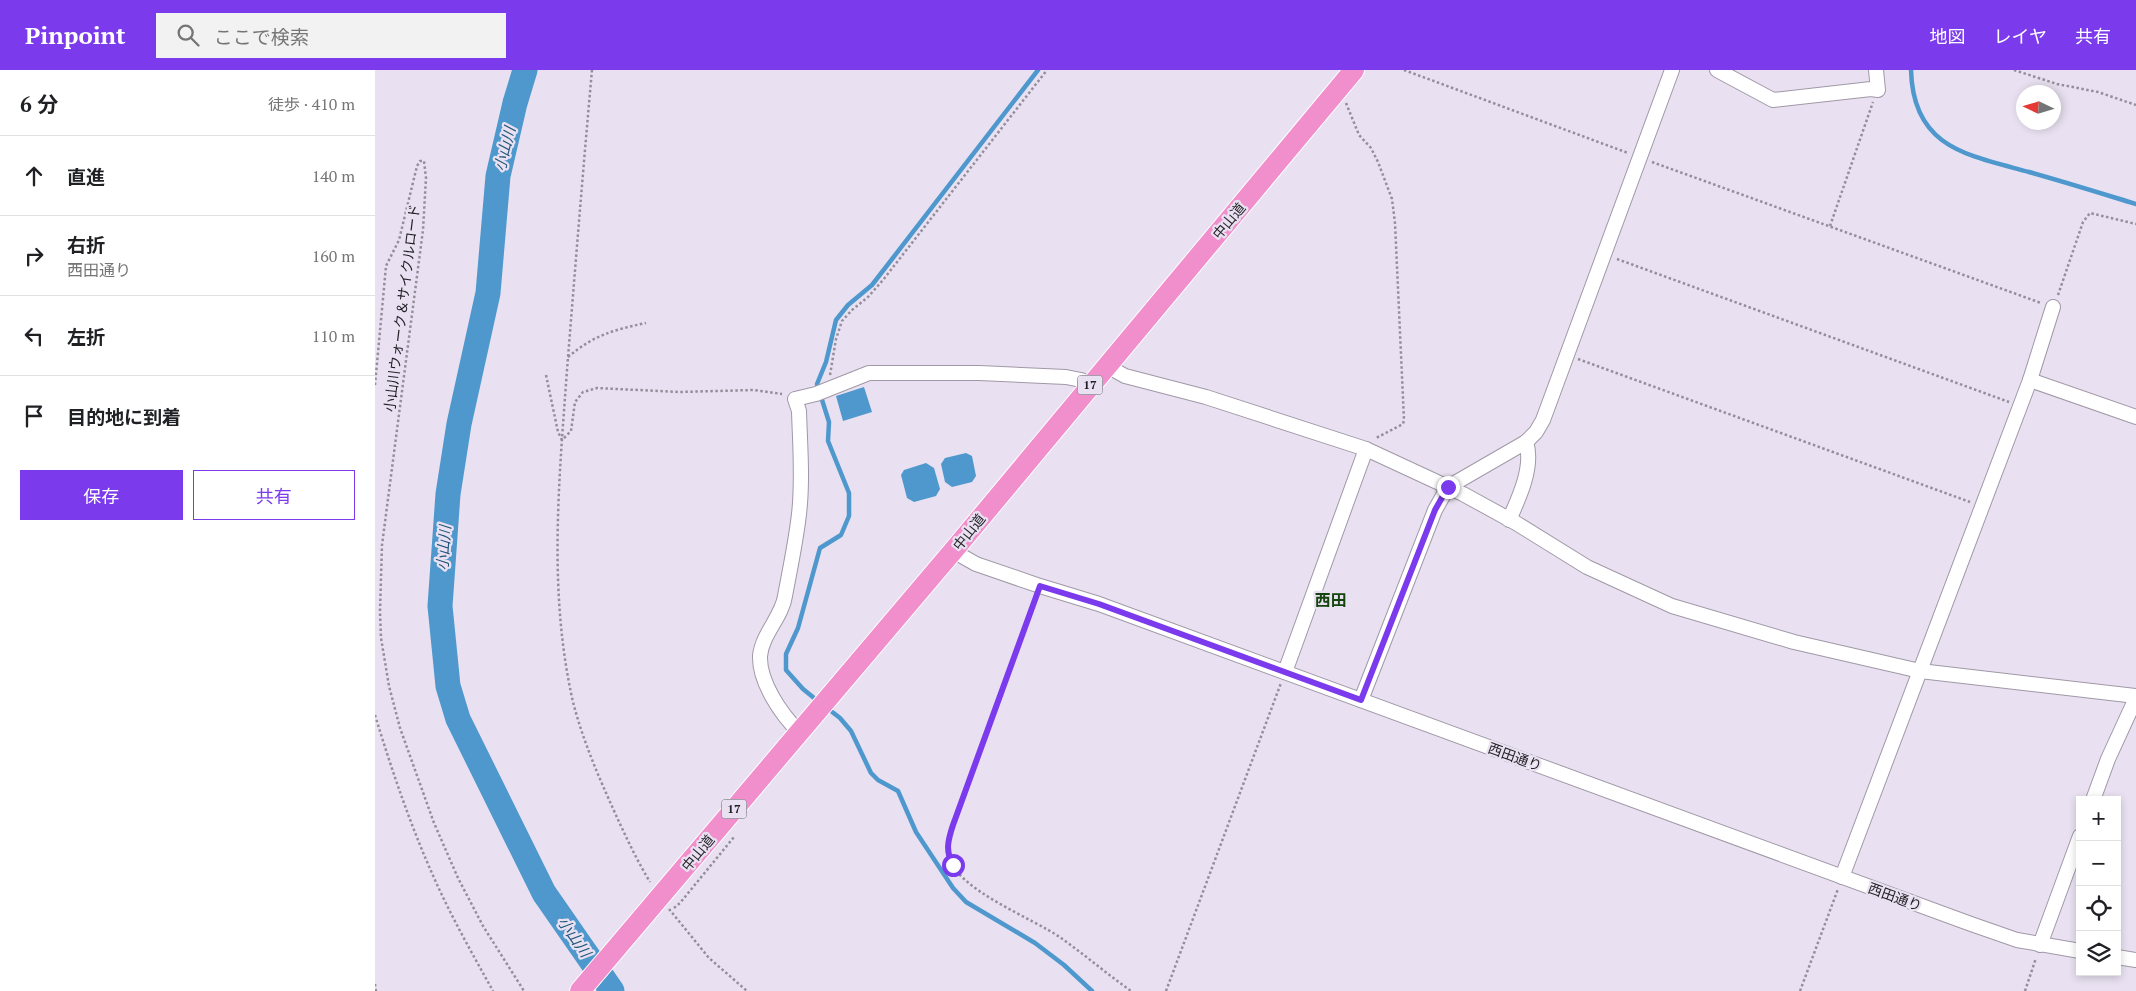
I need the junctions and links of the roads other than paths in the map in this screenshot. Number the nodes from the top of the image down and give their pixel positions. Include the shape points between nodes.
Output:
1 (1354, 70) edge
2 (1672, 70) edge
3 (1717, 70) edge
4 (1876, 70) edge
5 (2053, 307) road end
6 (1107, 366) junction
7 (2029, 380) junction
8 (1091, 384) junction
9 (2136, 417) edge
10 (1526, 442) junction
11 (1366, 449) junction
12 (1448, 487) junction
13 (1509, 520) junction
14 (953, 551) junction
15 (1920, 671) junction
16 (1285, 672) junction
17 (2136, 697) edge
18 (1361, 700) junction
19 (799, 732) junction
20 (2094, 796) edge
21 (2078, 841) edge
22 (1842, 878) junction
23 (2040, 945) junction
24 (2076, 950) edge
25 (2121, 958) edge
26 (2136, 960) edge
27 (580, 991) edge

1 - 6 highway, 中山道 / 17
2 - 10 street via 1543,420
3 - 4 street via 1773,100 1871,88 1878,90
5 - 7 street
6 - 8 highway, 中山道 / 17
6 - 11 street via 1125,376 1206,397
7 - 9 street
7 - 15 street
8 - 14 highway, 中山道 / 17
8 - 19 street via 1066,377 869,373 795,399 799,411 800,512 783,606 760,654 775,704
10 - 12 street
10 - 13 street via 1529,458
11 - 12 street
11 - 16 street
12 - 13 street
12 - 18 street via 1435,510
13 - 15 street via 1587,567 1672,606 1794,642
14 - 16 street, 西田通り via 976,564 1099,604
14 - 19 highway, 中山道 / 17
15 - 17 street
15 - 22 street
16 - 18 street, 西田通り
17 - 20 street
18 - 22 street, 西田通り
19 - 27 highway, 中山道 / 17 via 663,903
21 - 23 street
22 - 23 street, 西田通り via 2017,940
23 - 24 street, 西田通り
25 - 26 street

